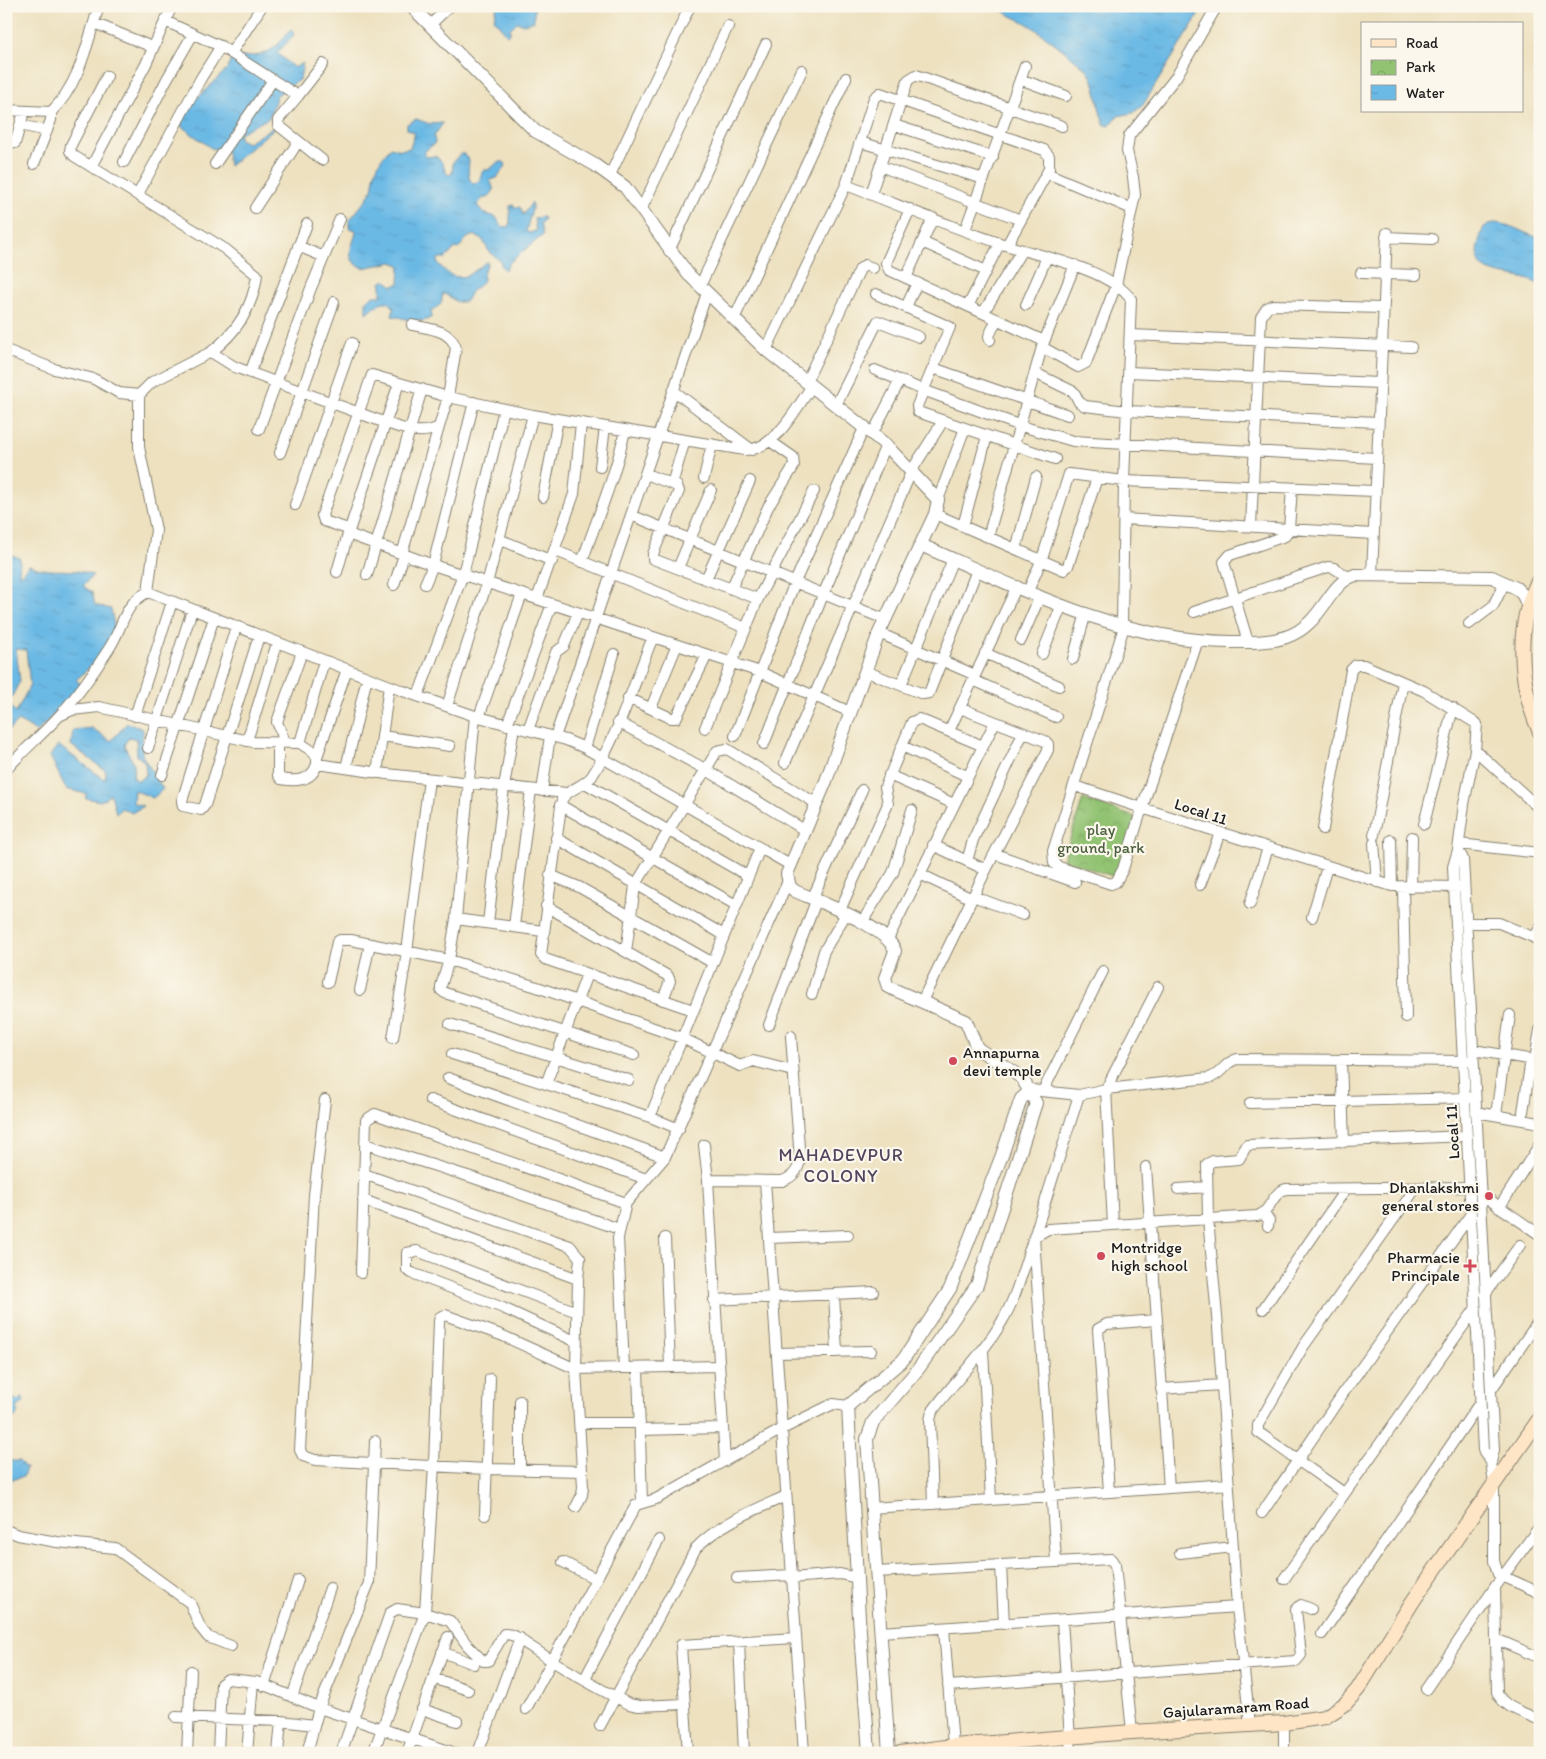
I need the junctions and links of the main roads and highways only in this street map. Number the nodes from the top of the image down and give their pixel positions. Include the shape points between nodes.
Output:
1 (1540, 578) edge
2 (1540, 732) edge
3 (1540, 1418) edge
4 (900, 1753) edge

1 - 2 main road via 1528,606 1524,641 1524,674 1530,710
3 - 4 main road, Gajularamaram Road via 1413,1601 1358,1689 1345,1704 1325,1717 1284,1723 1132,1732

